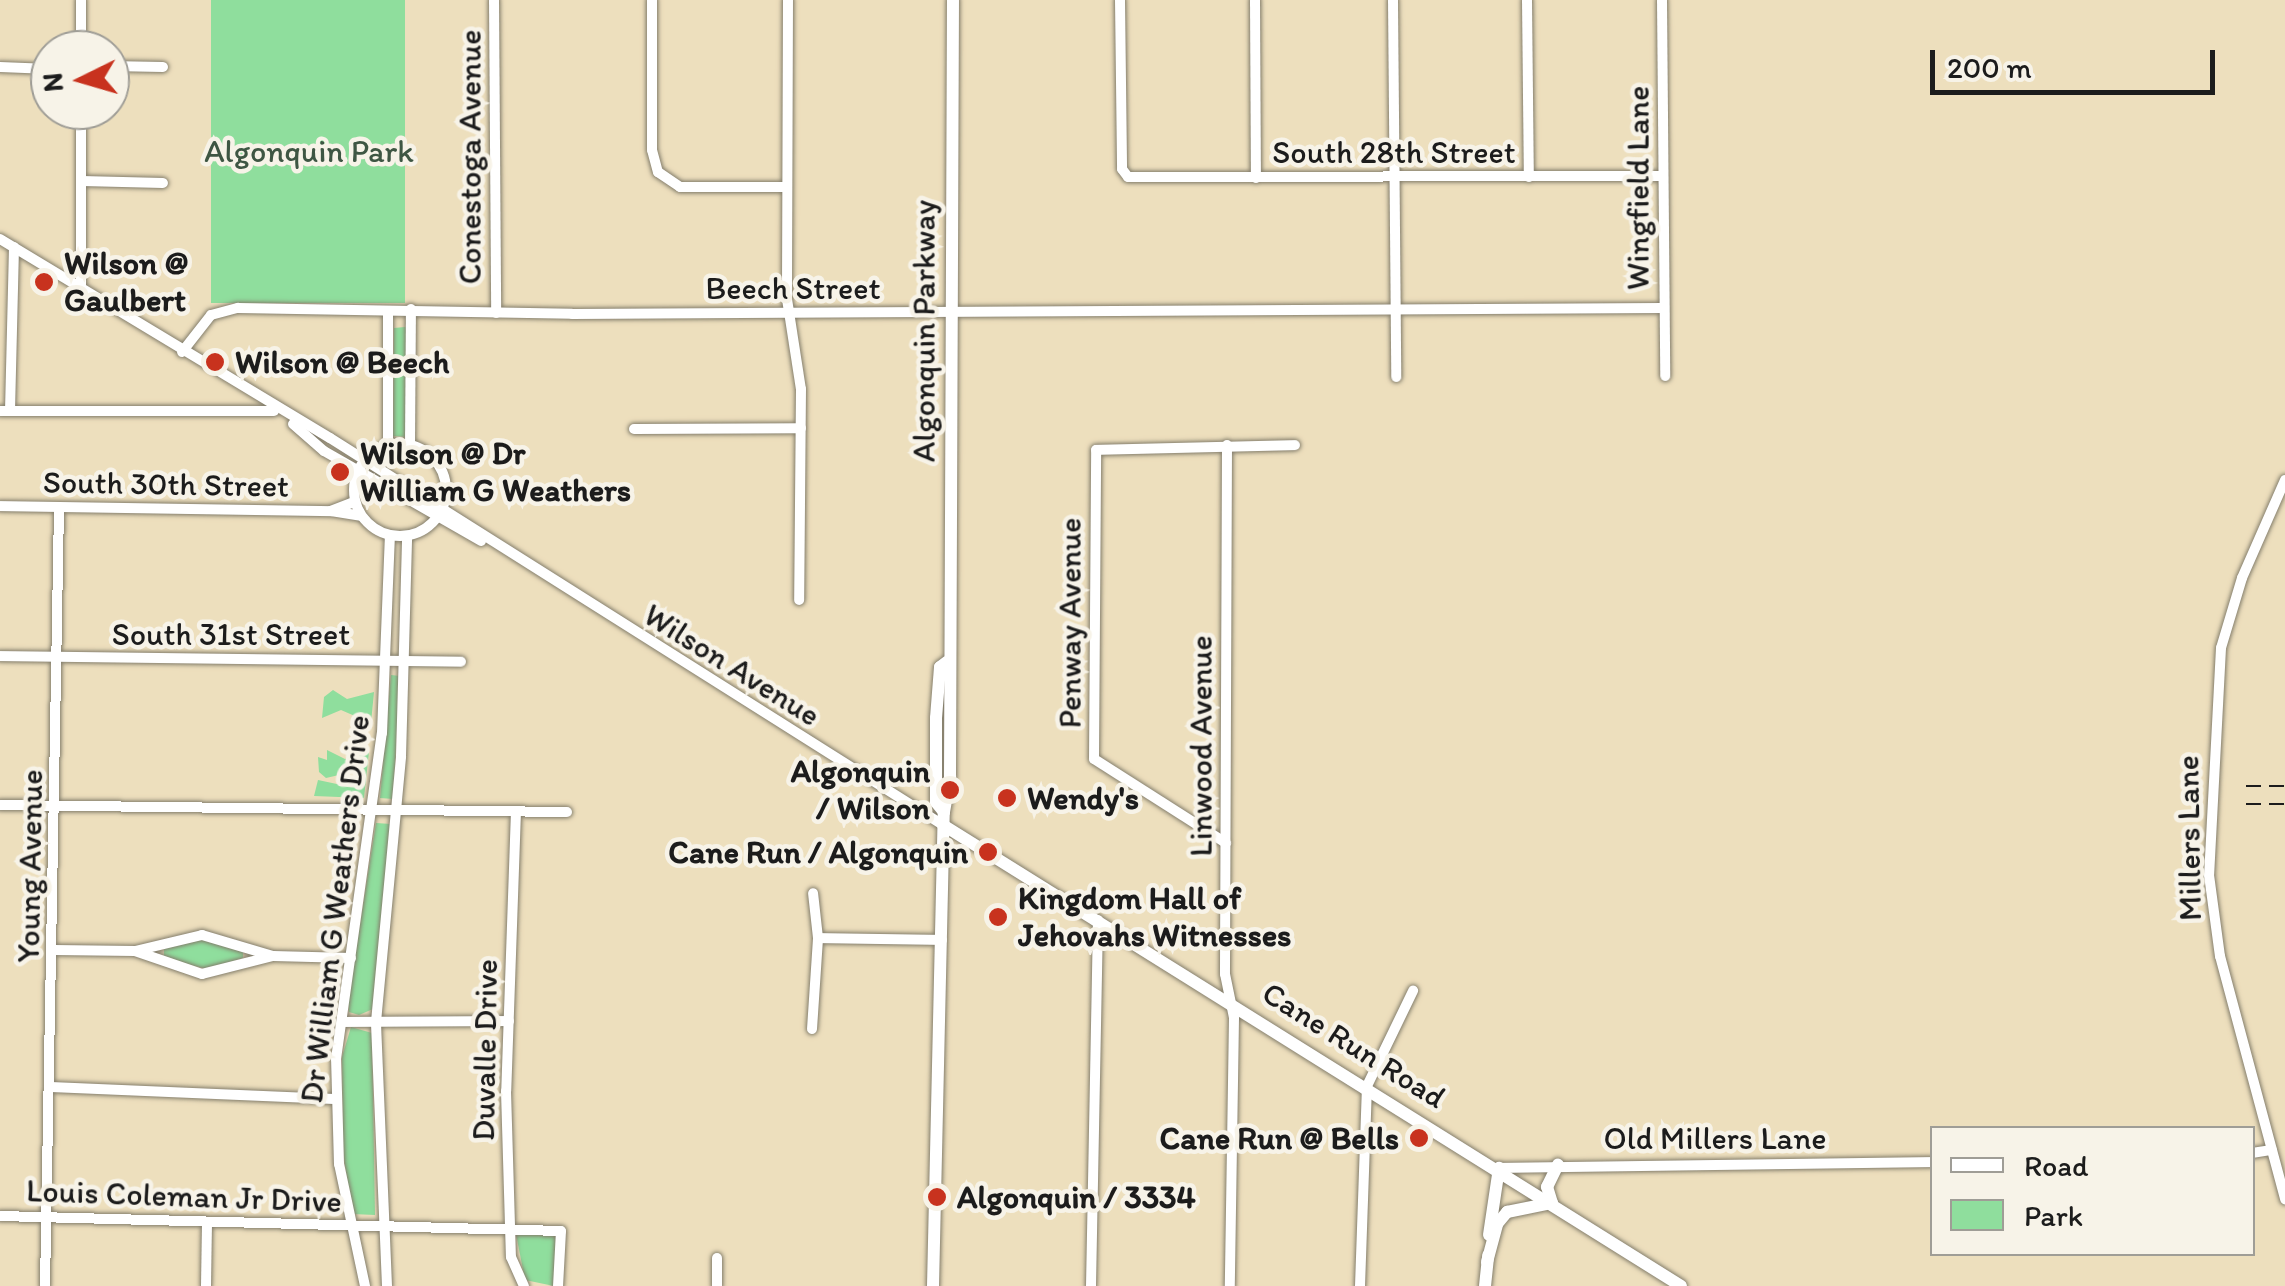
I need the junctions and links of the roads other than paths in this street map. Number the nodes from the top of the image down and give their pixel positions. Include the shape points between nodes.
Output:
1 (81, 0) edge
2 (494, 0) edge
3 (652, 0) edge
4 (788, 0) edge
5 (953, 0) edge
6 (1120, 0) edge
7 (1254, 0) edge
8 (1393, 0) edge
9 (1528, 0) edge
10 (1662, 0) edge
11 (81, 30) edge
12 (130, 66) edge
13 (163, 67) dead end
14 (0, 68) edge
15 (30, 68) edge
16 (81, 130) edge
17 (1663, 176) junction
18 (1529, 177) junction
19 (1256, 178) junction
20 (1394, 178) junction
21 (82, 181) junction
22 (162, 183) dead end
23 (787, 187) junction
24 (0, 239) edge
25 (14, 247) junction
26 (81, 289) junction
27 (1664, 308) junction
28 (411, 309) junction
29 (1395, 310) junction
30 (952, 312) junction
31 (388, 313) junction
32 (496, 313) junction
33 (789, 313) junction
34 (182, 352) junction
35 (1665, 376) dead end
36 (1396, 378) dead end
37 (5, 411) edge
38 (276, 411) junction
39 (801, 428) junction
40 (634, 429) dead end
41 (388, 443) junction
42 (1227, 445) junction
43 (1295, 445) dead end
44 (410, 446) junction
45 (366, 460) junction
46 (359, 472) junction
47 (2285, 480) edge
48 (354, 502) junction
49 (0, 506) edge
50 (59, 507) junction
51 (442, 507) junction
52 (331, 511) junction
53 (361, 516) junction
54 (435, 519) junction
55 (390, 535) junction
56 (407, 539) junction
57 (495, 546) junction
58 (799, 600) dead end
59 (0, 656) edge
60 (58, 657) junction
61 (388, 660) junction
62 (406, 660) junction
63 (461, 662) dead end
64 (0, 804) edge
65 (56, 805) junction
66 (373, 809) junction
67 (397, 810) junction
68 (516, 811) junction
69 (567, 812) dead end
70 (944, 819) junction
71 (1226, 843) junction
72 (813, 893) dead end
73 (1098, 920) junction
74 (818, 938) junction
75 (942, 940) junction
76 (54, 950) junction
77 (135, 952) junction
78 (273, 956) junction
79 (351, 958) junction
80 (1413, 991) dead end
81 (1230, 1000) junction
82 (509, 1021) junction
83 (342, 1022) junction
84 (376, 1022) junction
85 (812, 1029) dead end
86 (1367, 1086) junction
87 (50, 1087) junction
88 (336, 1098) junction
89 (2272, 1150) junction
90 (2255, 1153) edge
91 (1930, 1162) edge
92 (1558, 1164) junction
93 (1499, 1168) junction
94 (2285, 1199) edge
95 (1552, 1203) junction
96 (0, 1216) edge
97 (47, 1218) junction
98 (207, 1222) junction
99 (348, 1226) junction
100 (382, 1227) junction
101 (509, 1230) junction
102 (717, 1258) dead end
103 (1487, 1262) junction
104 (45, 1286) edge
105 (206, 1286) edge
106 (365, 1286) edge
107 (386, 1286) edge
108 (524, 1286) edge
109 (558, 1286) edge
110 (717, 1286) edge
111 (933, 1286) edge
112 (1091, 1286) edge
113 (1230, 1286) edge
114 (1360, 1286) edge
115 (1485, 1286) edge
116 (1681, 1286) edge

1 - 11 street
2 - 32 street, Conestoga Avenue
3 - 23 street via 652,150 658,172 680,186
4 - 23 street
5 - 30 main road, Algonquin Parkway
6 - 19 street, South 28th Street via 1125,174
7 - 19 street
8 - 20 street
9 - 18 street
10 - 17 street, Wingfield Lane
12 - 13 street
14 - 15 street
16 - 21 street
17 - 18 street, South 28th Street
17 - 27 street, Wingfield Lane
18 - 20 street, South 28th Street
19 - 20 street, South 28th Street
20 - 29 street
21 - 22 street
21 - 26 street
23 - 33 street
24 - 25 street, Wilson Avenue
25 - 26 street, Wilson Avenue
25 - 37 street
26 - 34 street, Wilson Avenue
27 - 29 street, Beech Street
27 - 35 street, Wingfield Lane
28 - 31 street, Beech Street
28 - 32 street, Beech Street
28 - 44 street
29 - 30 street, Beech Street
29 - 36 street
30 - 33 street, Beech Street
30 - 70 main road, Algonquin Parkway via 950,802
31 - 34 street, Beech Street via 224,310 202,324
31 - 41 street
32 - 33 street, Beech Street
33 - 39 street
34 - 38 street, Wilson Avenue
37 - 38 street
38 - 45 street, Wilson Avenue
38 - 46 street, Wilson Avenue
39 - 40 street
39 - 58 street
41 - 44 street
41 - 45 street
42 - 43 street
42 - 71 street, Linwood Avenue
42 - 71 street, Penway Avenue via 1096,450 1094,759
44 - 51 street via 445,472
45 - 46 street
45 - 51 street, Wilson Avenue
46 - 48 street
46 - 54 street, Wilson Avenue
47 - 89 street, Millers Lane via 2242,578 2221,648 2210,828 2214,929
48 - 52 street, South 30th Street
48 - 53 street
49 - 50 street, South 30th Street
50 - 52 street, South 30th Street
50 - 60 street, Young Avenue
51 - 54 street
51 - 57 street, Wilson Avenue
52 - 53 street, South 30th Street
53 - 55 street
54 - 56 street
54 - 57 street, Wilson Avenue
55 - 56 street
55 - 61 street, Dr William G Weathers Drive
56 - 62 street, Dr William G Weathers Drive
57 - 70 street, Wilson Avenue
59 - 60 street, South 31st Street
60 - 61 street, South 31st Street
60 - 65 street, Young Avenue
61 - 62 street, South 31st Street
61 - 66 street, Dr William G Weathers Drive
62 - 63 street, South 31st Street
62 - 67 street, Dr William G Weathers Drive
64 - 65 street
65 - 66 street
65 - 76 street, Young Avenue
66 - 67 street
66 - 79 street, Dr William G Weathers Drive
67 - 68 street
67 - 84 street, Dr William G Weathers Drive
68 - 69 street
68 - 82 street, Duvalle Drive
70 - 73 main road, Cane Run Road
70 - 75 main road, Algonquin Parkway
71 - 81 street, Linwood Avenue
72 - 74 street
73 - 81 main road, Cane Run Road
73 - 112 street
74 - 75 street
74 - 85 street
75 - 111 main road, Algonquin Parkway
76 - 77 street
76 - 87 street, Young Avenue
77 - 78 street via 202,934
77 - 78 street via 202,974
78 - 79 street
79 - 83 street, Dr William G Weathers Drive
80 - 86 street
81 - 86 main road, Cane Run Road
81 - 113 street, Linwood Avenue
82 - 84 street
82 - 101 street, Duvalle Drive
83 - 84 street
83 - 88 street, Dr William G Weathers Drive
84 - 100 street, Dr William G Weathers Drive
86 - 93 main road, Cane Run Road
86 - 114 street
87 - 88 street
87 - 97 street, Young Avenue
88 - 99 street, Dr William G Weathers Drive
89 - 90 street
89 - 94 street, Millers Lane
91 - 92 street, Old Millers Lane
92 - 93 street, Old Millers Lane
92 - 95 main road via 1547,1186
93 - 95 main road, Cane Run Road
93 - 103 main road
95 - 103 main road via 1507,1212
95 - 116 main road, Cane Run Road
96 - 97 street, Louis Coleman Jr Drive
97 - 98 street, Louis Coleman Jr Drive
97 - 104 street, Young Avenue
98 - 99 street, Louis Coleman Jr Drive
98 - 105 street
99 - 100 street, Louis Coleman Jr Drive
99 - 106 street, Dr William G Weathers Drive
100 - 101 street, Louis Coleman Jr Drive
100 - 107 street, Dr William G Weathers Drive
101 - 108 street, Duvalle Drive via 514,1270
101 - 109 street, Louis Coleman Jr Drive via 561,1231
102 - 110 street
103 - 115 main road

